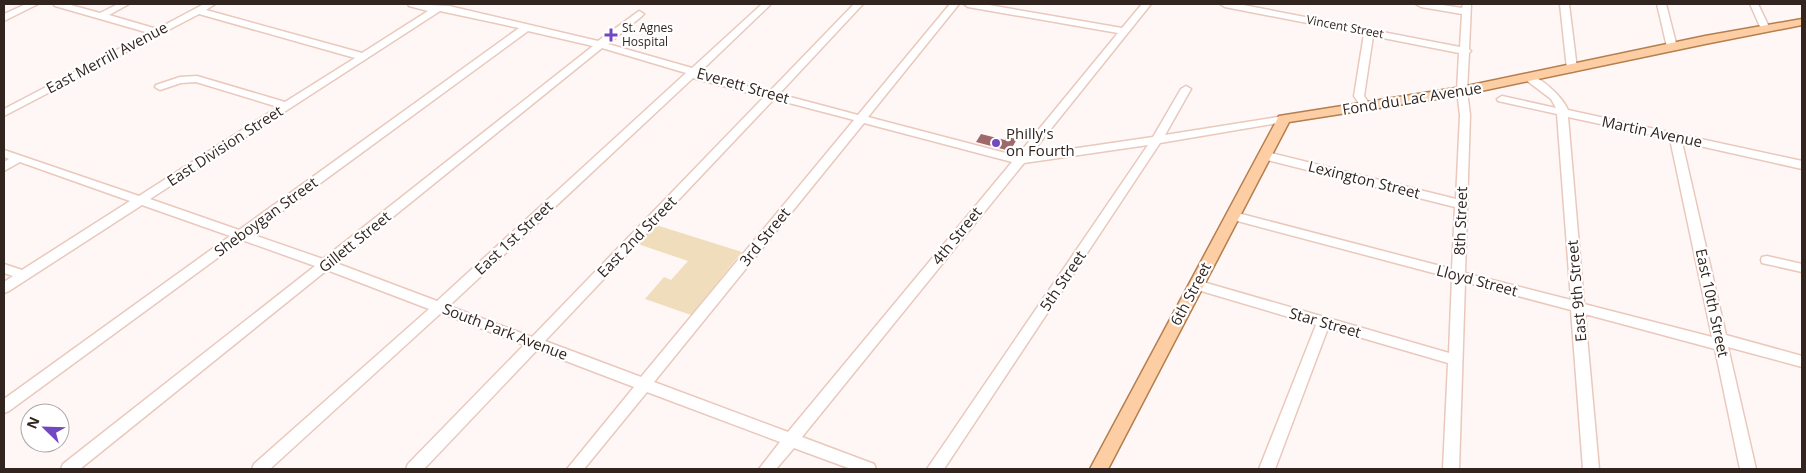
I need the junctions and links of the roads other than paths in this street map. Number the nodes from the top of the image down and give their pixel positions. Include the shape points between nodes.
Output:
1 (33, 4) edge
2 (58, 4) edge
3 (125, 4) edge
4 (211, 4) edge
5 (412, 4) edge
6 (767, 4) edge
7 (859, 4) edge
8 (955, 4) edge
9 (968, 4) edge
10 (1147, 4) edge
11 (1224, 4) edge
12 (1421, 4) edge
13 (1564, 4) edge
14 (1661, 4) edge
15 (1754, 4) edge
16 (442, 6) edge
17 (1248, 6) edge
18 (1467, 8) edge
19 (197, 11) junction
20 (639, 14) dead end
21 (100, 16) junction
22 (4, 18) edge
23 (1802, 22) edge
24 (527, 27) junction
25 (1765, 29) junction
26 (1124, 31) junction
27 (158, 32) junction
28 (1369, 32) junction
29 (601, 45) junction
30 (1672, 47) junction
31 (1466, 51) junction
32 (364, 56) junction
33 (1572, 69) junction
34 (693, 72) junction
35 (1526, 79) junction
36 (160, 87) dead end
37 (1186, 90) dead end
38 (1462, 91) junction
39 (772, 96) junction
40 (1502, 100) dead end
41 (286, 106) junction
42 (1366, 106) junction
43 (4, 113) edge
44 (1562, 113) junction
45 (861, 119) junction
46 (1284, 119) junction
47 (1675, 137) junction
48 (1158, 138) junction
49 (1035, 140) junction
50 (4, 153) edge
51 (1063, 153) junction
52 (1266, 156) junction
53 (19, 158) junction
54 (1018, 160) junction
55 (1802, 165) edge
56 (4, 167) edge
57 (140, 201) junction
58 (1461, 204) junction
59 (1234, 216) junction
60 (240, 236) junction
61 (1767, 260) dead end
62 (327, 265) junction
63 (4, 268) edge
64 (1802, 268) edge
65 (23, 275) junction
66 (1458, 276) junction
67 (1196, 285) junction
68 (4, 288) edge
69 (439, 307) junction
70 (1578, 307) junction
71 (1324, 322) junction
72 (1720, 342) junction
73 (536, 344) junction
74 (1455, 360) junction
75 (1802, 361) edge
76 (645, 385) junction
77 (4, 407) edge
78 (791, 440) junction
79 (70, 469) edge
80 (260, 469) edge
81 (414, 469) edge
82 (575, 469) edge
83 (767, 469) edge
84 (868, 469) edge
85 (935, 469) edge
86 (1099, 469) edge
87 (1267, 469) edge
88 (1450, 469) edge
89 (1591, 469) edge
90 (1748, 469) edge

1 - 22 street
2 - 21 street
3 - 21 street
4 - 19 street, East Merrill Avenue
5 - 16 street, Everett Street
6 - 34 street, East 1st Street
7 - 39 street, East 2nd Street
8 - 45 street, 3rd Street
9 - 26 street
10 - 26 street, 4th Street
11 - 17 street, Vincent Street
12 - 18 street
13 - 33 street
14 - 30 street
15 - 25 street
16 - 24 street, Everett Street
16 - 32 street, East Division Street
17 - 28 street, Vincent Street
18 - 31 street, 8th Street
19 - 27 street, East Merrill Avenue
19 - 32 street
20 - 29 street, Gillett Street
21 - 27 street
23 - 25 main road, Fond du Lac Avenue
24 - 29 street, Everett Street
24 - 60 street, Sheboygan Street
25 - 30 main road, Fond du Lac Avenue
26 - 49 street, 4th Street
27 - 43 street, East Merrill Avenue
28 - 31 street, Vincent Street
28 - 42 street via 1359,96
29 - 34 street, Everett Street
29 - 62 street, Gillett Street
30 - 33 main road, Fond du Lac Avenue
31 - 38 street, 8th Street
32 - 41 street, East Division Street
33 - 35 main road, Fond du Lac Avenue
34 - 39 street, Everett Street via 697,76
34 - 69 street, East 1st Street
35 - 38 main road, Fond du Lac Avenue
35 - 44 street
36 - 41 street via 180,80 197,79
37 - 48 street, 5th Street
38 - 42 main road, Fond du Lac Avenue
38 - 58 street, 8th Street via 1465,115
39 - 45 street, Everett Street
39 - 73 street, East 2nd Street
40 - 44 street, Martin Avenue
41 - 57 street, East Division Street
42 - 46 main road, Fond du Lac Avenue
44 - 47 street, Martin Avenue
44 - 70 street, East 9th Street
45 - 54 street, Everett Street
45 - 76 street, 3rd Street
46 - 48 street, Fond du Lac Avenue
46 - 52 main road, 6th Street
47 - 55 street, Martin Avenue
47 - 72 street, East 10th Street
48 - 51 street, Fond du Lac Avenue
48 - 85 street, 5th Street
49 - 51 street via 1044,149
49 - 54 street, 4th Street
50 - 53 street, South Park Avenue
51 - 54 street, Fond du Lac Avenue
52 - 58 street, Lexington Street
52 - 59 main road, 6th Street
53 - 56 street
53 - 57 street, South Park Avenue
54 - 78 street, 4th Street
57 - 60 street, South Park Avenue
57 - 65 street, East Division Street
58 - 66 street, 8th Street
59 - 66 street, Lloyd Street
59 - 67 main road, 6th Street
60 - 62 street, South Park Avenue
60 - 77 street, Sheboygan Street
61 - 64 street
62 - 69 street, South Park Avenue
62 - 79 street, Gillett Street
63 - 65 street
65 - 68 street, East Division Street
66 - 70 street, Lloyd Street
66 - 74 street, 8th Street
67 - 71 street, Star Street
67 - 86 main road, 6th Street
69 - 73 street, South Park Avenue
69 - 80 street, East 1st Street
70 - 72 street, Lloyd Street
70 - 89 street, East 9th Street
71 - 74 street, Star Street
71 - 87 street
72 - 75 street, Lloyd Street
72 - 90 street, East 10th Street
73 - 76 street, South Park Avenue
73 - 81 street, East 2nd Street
74 - 88 street, 8th Street
76 - 78 street, South Park Avenue
76 - 82 street, 3rd Street
78 - 83 street, 4th Street
78 - 84 street, South Park Avenue

